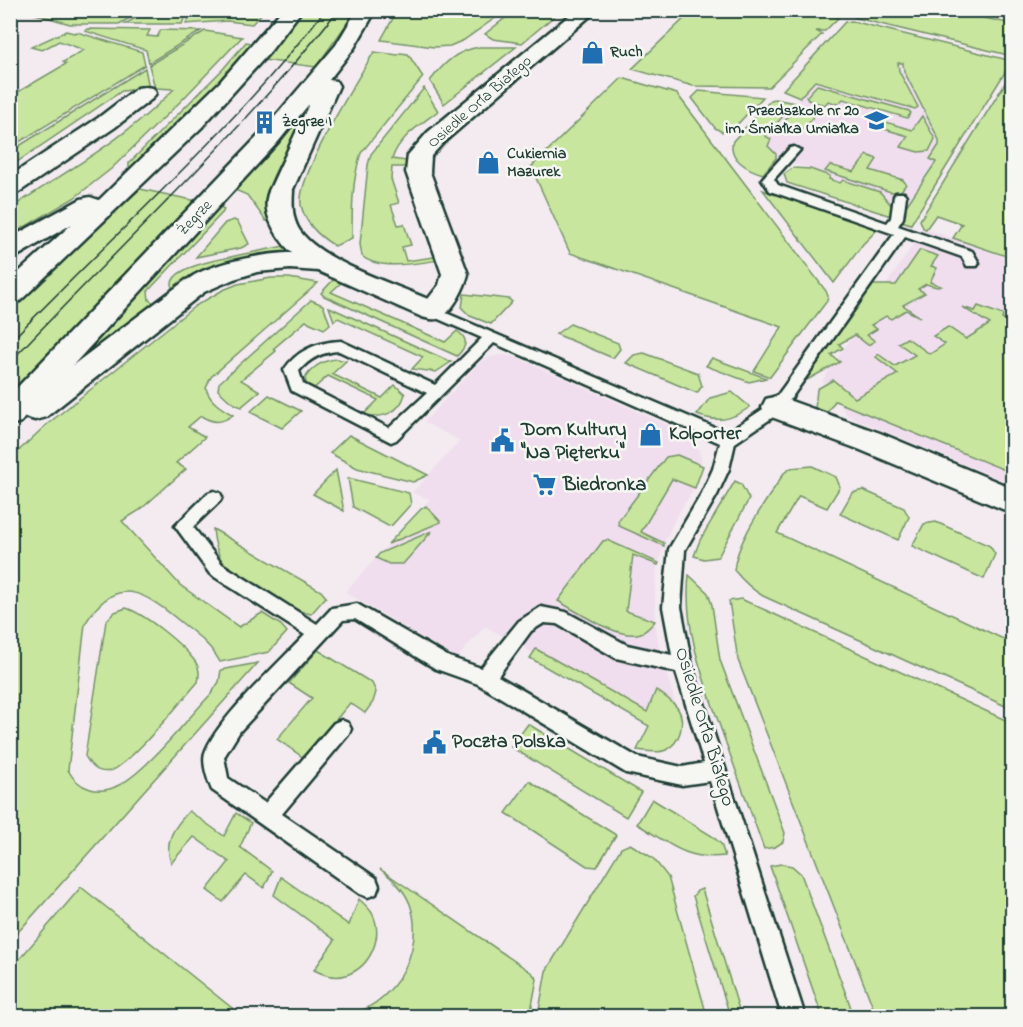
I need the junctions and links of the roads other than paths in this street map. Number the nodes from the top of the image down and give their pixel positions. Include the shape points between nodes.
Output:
1 (292, 10) edge
2 (366, 10) edge
3 (588, 10) edge
4 (344, 48) junction
5 (145, 93) dead end
6 (794, 150) dead end
7 (136, 179) junction
8 (10, 187) edge
9 (900, 196) dead end
10 (896, 230) junction
11 (10, 249) edge
12 (323, 263) junction
13 (972, 263) dead end
14 (10, 296) edge
15 (432, 311) junction
16 (492, 337) junction
17 (437, 392) junction
18 (777, 407) junction
19 (10, 414) edge
20 (10, 429) edge
21 (728, 440) junction
22 (214, 497) dead end
23 (1012, 501) edge
24 (318, 634) junction
25 (683, 666) junction
26 (485, 678) junction
27 (341, 729) dead end
28 (716, 771) junction
29 (266, 817) junction
30 (368, 886) dead end
31 (794, 1017) edge

1 - 7 street via 223,91
2 - 4 street, Żegrze
3 - 15 street, Osiedle Orła Białego via 436,137 420,155 418,172 455,274 452,287
4 - 12 street via 280,191 279,211 285,231
4 - 19 street, Żegrze via 270,137
5 - 8 street
6 - 10 lane via 768,178 774,188
7 - 11 street
7 - 14 street
9 - 10 lane
10 - 13 lane via 967,254
10 - 18 lane
12 - 15 street
12 - 20 street via 261,263 219,274 195,286
15 - 16 lane
16 - 17 lane
16 - 21 lane
17 - 17 lane via 340,346 314,349 291,370 297,387 392,436
18 - 21 lane
18 - 23 street
21 - 25 lane, Osiedle Orła Białego via 709,495 677,549 672,607
22 - 24 lane via 183,526 216,569
24 - 26 lane via 338,613 357,611 443,663
24 - 29 lane via 233,725 214,756 219,783
25 - 26 lane via 623,652 560,617 541,615 525,626
25 - 28 lane, Osiedle Orła Białego
26 - 28 lane via 633,766 682,776
27 - 29 lane
28 - 31 lane, Osiedle Orła Białego
29 - 30 lane

